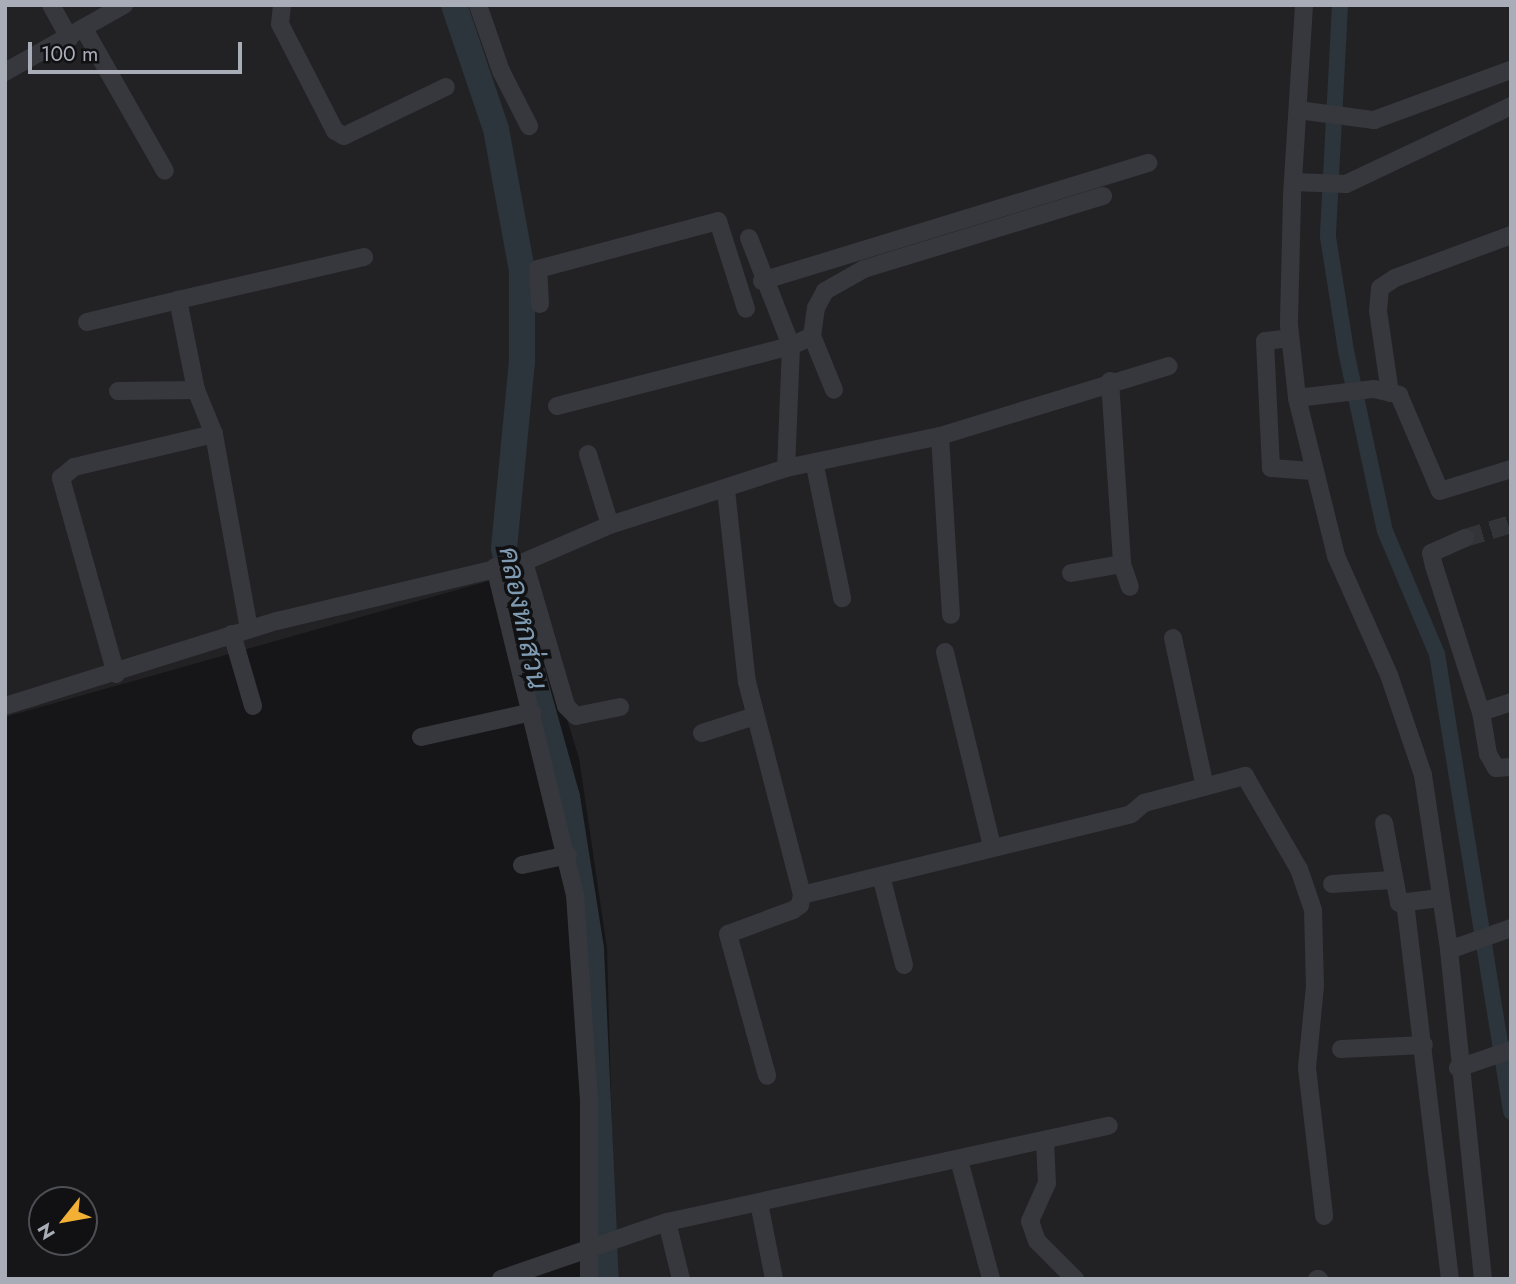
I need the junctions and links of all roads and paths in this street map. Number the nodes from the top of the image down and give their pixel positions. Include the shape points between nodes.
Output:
1 (51, 5) edge
2 (124, 5) edge
3 (282, 5) edge
4 (478, 5) edge
5 (1304, 5) edge
6 (77, 33) junction
7 (1511, 70) edge
8 (5, 72) edge
9 (446, 87) dead end
10 (1511, 106) edge
11 (1298, 110) junction
12 (530, 126) dead end
13 (1148, 163) dead end
14 (165, 171) dead end
15 (1293, 182) junction
16 (1103, 196) dead end
17 (1511, 235) edge
18 (729, 255) junction
19 (364, 257) dead end
20 (762, 281) junction
21 (178, 300) junction
22 (540, 304) dead end
23 (746, 309) dead end
24 (87, 322) dead end
25 (812, 336) junction
26 (1290, 338) junction
27 (791, 346) junction
28 (1169, 366) dead end
29 (1110, 381) junction
30 (196, 390) junction
31 (834, 390) dead end
32 (118, 391) dead end
33 (1382, 391) junction
34 (1297, 398) junction
35 (557, 406) dead end
36 (214, 434) junction
37 (940, 436) junction
38 (588, 454) dead end
39 (815, 466) junction
40 (786, 468) junction
41 (1511, 469) edge
42 (1312, 471) junction
43 (726, 491) junction
44 (610, 525) junction
45 (1465, 538) tunnel mouth
46 (524, 562) junction
47 (1122, 564) junction
48 (498, 567) junction
49 (1071, 573) dead end
50 (1130, 587) dead end
51 (842, 598) dead end
52 (951, 615) dead end
53 (241, 631) junction
54 (1173, 638) dead end
55 (945, 652) dead end
56 (116, 674) junction
57 (1511, 702) edge
58 (5, 706) edge
59 (253, 706) dead end
60 (620, 707) dead end
61 (532, 712) junction
62 (1481, 712) junction
63 (755, 716) junction
64 (702, 733) dead end
65 (421, 737) dead end
66 (1511, 766) edge
67 (1205, 787) junction
68 (1384, 823) dead end
69 (992, 848) junction
70 (568, 855) junction
71 (523, 865) dead end
72 (881, 876) junction
73 (1391, 880) junction
74 (1332, 884) dead end
75 (802, 895) junction
76 (1438, 898) junction
77 (1405, 902) junction
78 (1506, 930) edge
79 (1457, 947) junction
80 (904, 965) dead end
81 (1424, 1045) junction
82 (1341, 1049) dead end
83 (1511, 1050) edge
84 (1458, 1068) junction
85 (767, 1076) dead end
86 (1109, 1126) dead end
87 (1045, 1141) junction
88 (959, 1160) junction
89 (760, 1203) junction
90 (1324, 1216) dead end
91 (667, 1222) junction
92 (588, 1249) junction
93 (501, 1279) edge
94 (589, 1279) edge
95 (681, 1279) edge
96 (774, 1279) edge
97 (991, 1279) edge
98 (1075, 1279) edge
99 (1450, 1279) edge
100 (1483, 1279) edge

1 - 6 street
2 - 6 street
3 - 9 street via 280,24 335,131 344,136
4 - 12 street via 501,71
5 - 11 street
6 - 8 street
6 - 14 street
7 - 11 street via 1374,120
10 - 15 street via 1346,184
11 - 15 street
13 - 20 street
15 - 26 street
16 - 25 street via 863,270 825,291 816,308
17 - 33 street via 1395,278 1380,288
18 - 20 street via 750,242
18 - 22 street via 718,221 538,269
18 - 23 street
19 - 21 street
20 - 27 street
21 - 24 street
21 - 30 street
25 - 27 street
25 - 31 street
26 - 34 street
26 - 42 street via 1265,341 1271,468
27 - 35 street
27 - 40 street
28 - 29 street
29 - 37 street
29 - 47 street
30 - 32 street
30 - 36 street
33 - 34 street
33 - 41 street via 1399,395 1440,491
34 - 42 street
36 - 53 street
36 - 56 street via 74,467 61,478
37 - 39 street
37 - 52 street
38 - 44 street
39 - 40 street
39 - 51 street
40 - 43 street
42 - 76 street via 1336,556 1389,675 1423,775
43 - 44 street
43 - 63 street via 747,682
44 - 46 street
45 - 62 street via 1432,553
46 - 48 street
46 - 60 street via 566,706 576,716
47 - 49 street
47 - 50 street
48 - 53 street
48 - 61 street
53 - 56 street
53 - 59 street
54 - 67 street
55 - 69 street
56 - 58 street
57 - 62 street
61 - 65 street
61 - 70 street
62 - 66 street via 1488,754 1496,768
63 - 64 street
63 - 75 street
67 - 69 street via 1144,803 1131,814
67 - 90 street via 1245,776 1309,889 1316,950 1307,1068
68 - 73 street
69 - 72 street
70 - 71 street
70 - 92 street via 584,976
72 - 75 street
72 - 80 street
73 - 74 street
73 - 77 street via 1399,903
75 - 85 street via 793,910 728,934 734,970
76 - 77 street
76 - 79 street
77 - 81 street
78 - 79 street
79 - 84 street
81 - 82 street
81 - 99 street
83 - 84 street
84 - 100 street
86 - 87 street
87 - 88 street
87 - 98 street via 1047,1184 1030,1221 1037,1241
88 - 89 street
88 - 97 street
89 - 91 street
89 - 96 street
91 - 92 street
91 - 95 street
92 - 93 street
92 - 94 street

